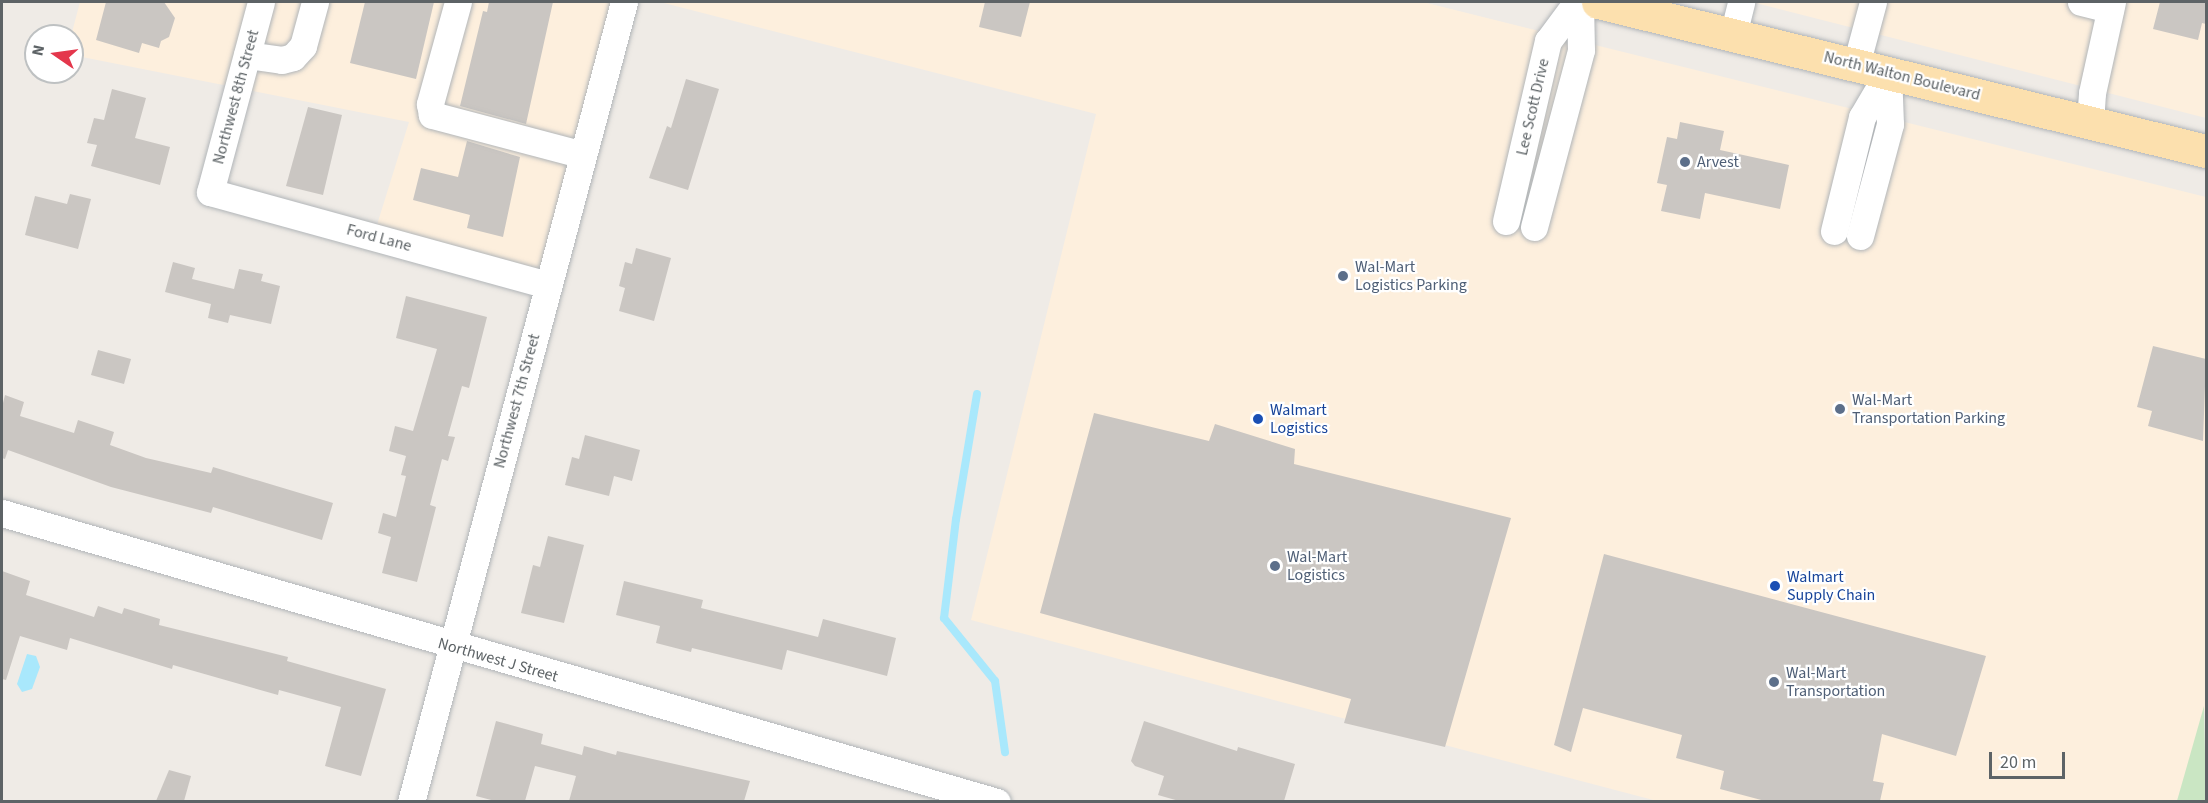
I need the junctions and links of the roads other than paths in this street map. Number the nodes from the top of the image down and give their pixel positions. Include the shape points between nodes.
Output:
1 (261, 2) edge
2 (315, 2) edge
3 (458, 2) edge
4 (624, 2) edge
5 (1579, 2) edge
6 (1598, 2) edge
7 (1740, 2) edge
8 (1873, 2) edge
9 (2081, 2) edge
10 (2111, 5) edge
11 (1733, 35) junction
12 (247, 55) junction
13 (1856, 65) junction
14 (1888, 73) junction
15 (2090, 122) junction
16 (2206, 151) edge
17 (583, 155) junction
18 (210, 192) joint
19 (1506, 221) dead end
20 (1534, 227) dead end
21 (1834, 231) dead end
22 (1860, 236) dead end
23 (549, 285) junction
24 (2, 513) edge
25 (452, 647) junction
26 (411, 801) edge
27 (997, 801) edge

1 - 12 street, Northwest 8th Street
2 - 12 street via 303,46 293,57 282,60
3 - 17 street via 430,104 432,115
4 - 17 street, Northwest 7th Street
5 - 19 street, Lee Scott Drive via 1548,41
5 - 20 street, Lee Scott Drive via 1581,50
6 - 11 main road, North Walton Boulevard
7 - 11 street
8 - 13 street
9 - 10 street
10 - 15 street via 2092,93
11 - 13 main road, North Walton Boulevard
12 - 18 street, Northwest 8th Street
13 - 14 main road, North Walton Boulevard
14 - 15 main road, North Walton Boulevard
14 - 21 street via 1862,117
14 - 22 street via 1890,124
15 - 16 main road, North Walton Boulevard
17 - 23 street, Northwest 7th Street
18 - 23 street, Ford Lane
23 - 25 street, Northwest 7th Street
24 - 25 street, Northwest J Street
25 - 26 street, Northwest 7th Street
25 - 27 street, Northwest J Street

